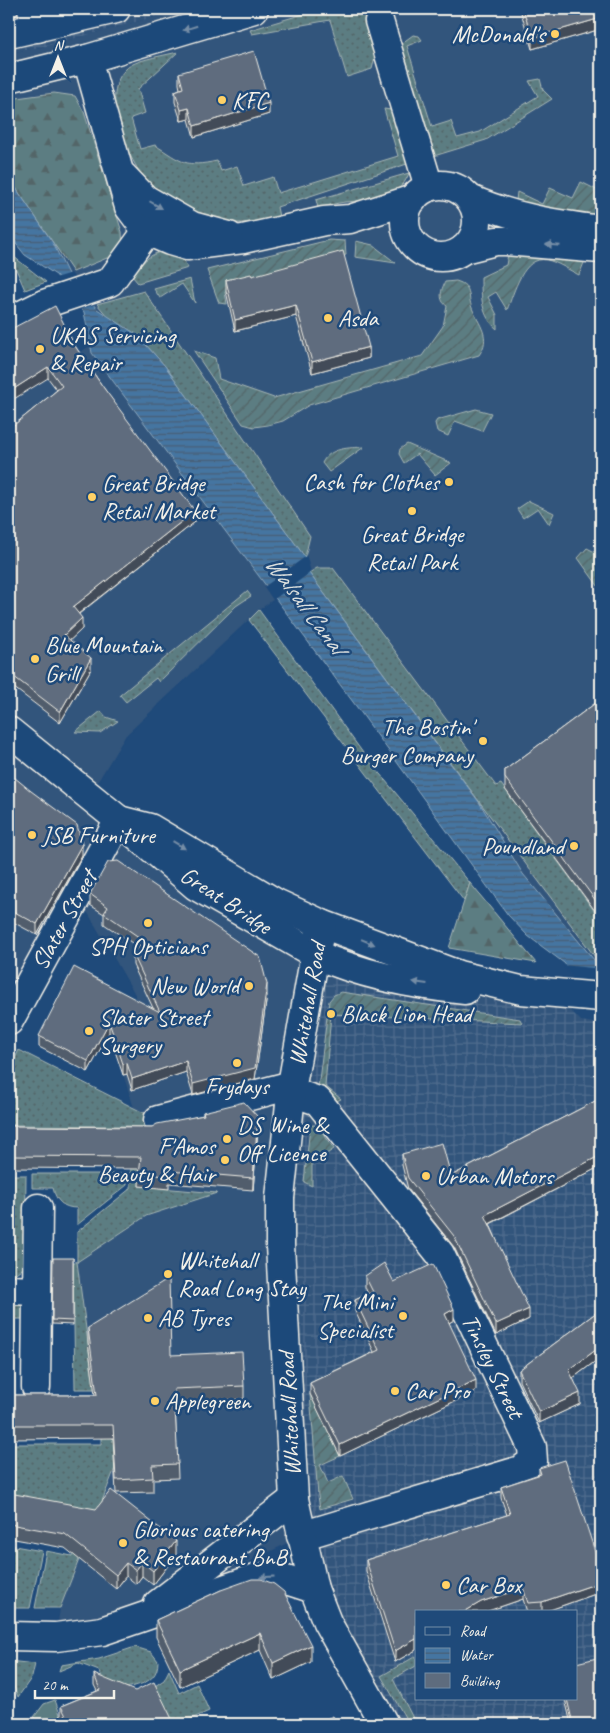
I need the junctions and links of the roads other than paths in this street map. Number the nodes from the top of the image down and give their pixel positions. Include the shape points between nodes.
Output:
1 (116, 9) edge
2 (254, 9) edge
3 (35, 18) edge
4 (379, 21) dead end
5 (9, 34) edge
6 (87, 59) junction
7 (9, 78) edge
8 (121, 173) junction
9 (421, 193) junction
10 (470, 199) junction
11 (350, 219) junction
12 (601, 230) edge
13 (147, 231) junction
14 (244, 239) junction
15 (411, 240) junction
16 (464, 249) junction
17 (601, 250) edge
18 (9, 321) edge
19 (9, 731) edge
20 (119, 820) junction
21 (318, 940) junction
22 (601, 997) edge
23 (9, 1021) edge
24 (292, 1089) junction
25 (158, 1120) dead end
26 (38, 1208) dead end
27 (9, 1290) edge
28 (37, 1291) junction
29 (36, 1387) dead end
30 (294, 1499) junction
31 (301, 1536) junction
32 (314, 1589) junction
33 (144, 1615) junction
34 (9, 1636) edge
35 (384, 1724) edge

1 - 3 main road
2 -> 6 main road
3 - 5 main road
4 - 9 main road
6 - 7 main road
6 - 8 main road
8 - 13 main road via 129,206
8 -> 14 main road via 145,199 192,226
9 - 10 main road via 440,185 451,186
9 - 11 main road
9 - 15 main road via 406,212 405,224
10 - 12 main road via 516,216
10 - 16 main road via 478,221 476,233
11 - 14 main road via 324,221
11 - 15 main road
13 - 14 main road via 187,246
13 - 18 main road via 110,282 44,304
15 - 16 main road via 425,254 437,258 450,257
17 -> 16 main road via 506,241
19 - 20 main road, Great Bridge
20 -> 21 main road, Great Bridge via 150,828 276,903
20 - 21 main road, Great Bridge via 196,886
20 - 23 main road, Slater Street
21 - 22 main road via 343,967 390,979 463,990 521,990
21 - 24 main road, Whitehall Road
24 - 25 main road, Whitehall Road
24 - 30 main road, Whitehall Road via 280,1198 280,1245
24 - 31 main road, Tinsley Street via 318,1101 440,1254 532,1447 533,1461 521,1470
26 - 28 main road
27 - 28 main road
28 - 29 main road
30 - 31 main road, Whitehall Road
30 - 33 main road
31 - 32 main road, Whitehall Road
32 -> 33 main road via 277,1577 256,1578
32 - 35 main road, Whitehall Road via 327,1622
33 - 34 main road via 102,1631 56,1636

